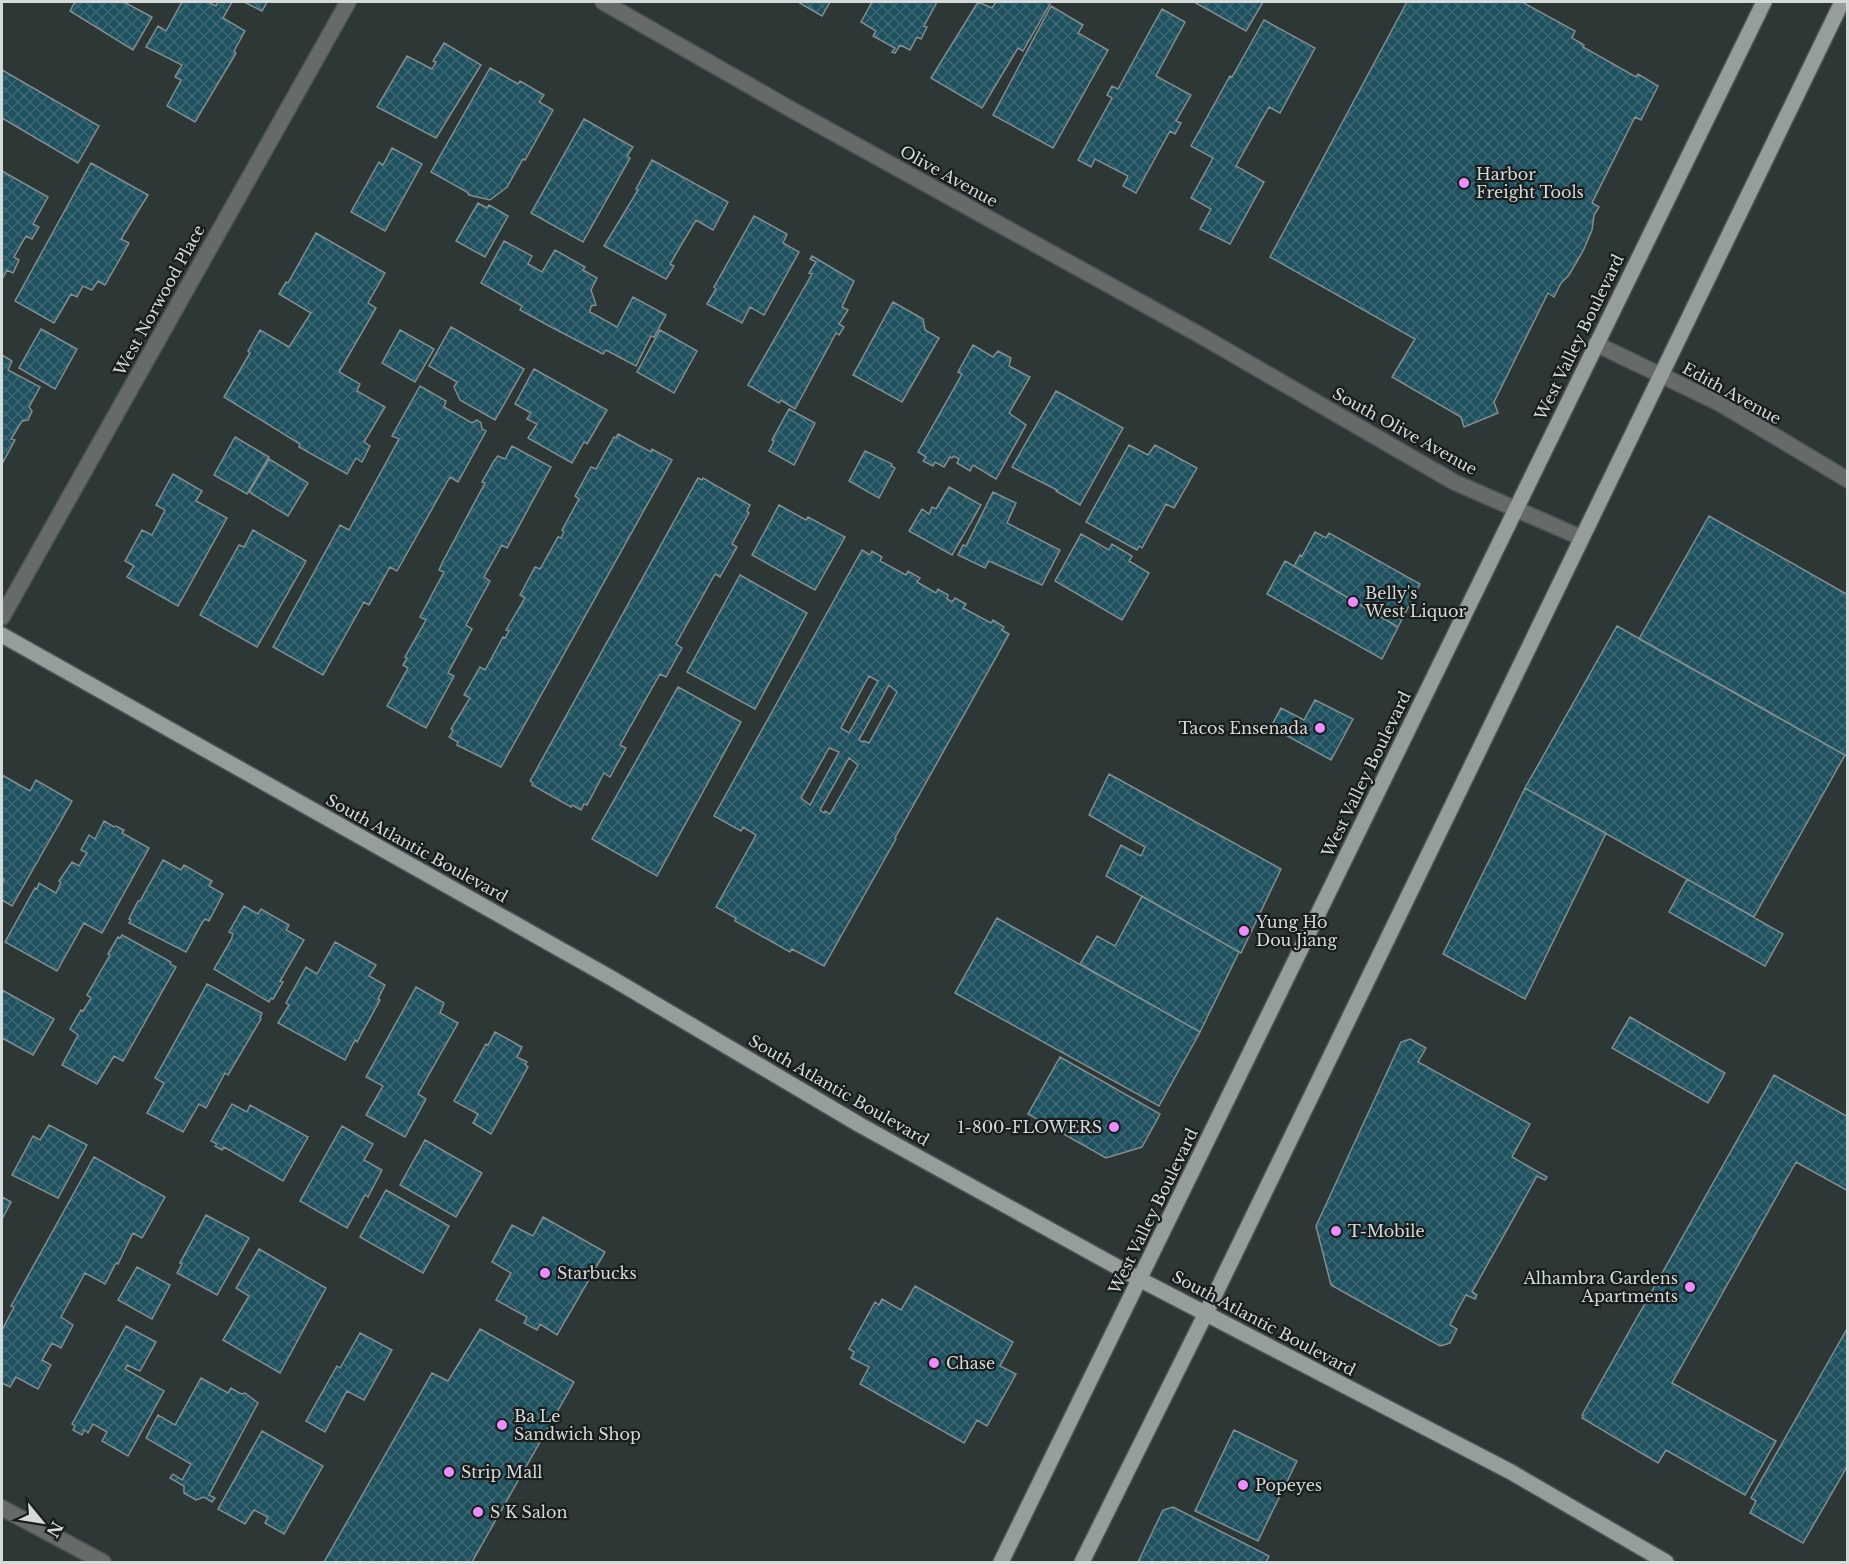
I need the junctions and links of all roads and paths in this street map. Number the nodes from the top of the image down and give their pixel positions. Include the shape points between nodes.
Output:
1 (348, 2) edge
2 (603, 2) edge
3 (1764, 2) edge
4 (1842, 2) edge
5 (1596, 344) junction
6 (1660, 375) junction
7 (1279, 381) joint
8 (1848, 480) edge
9 (1515, 509) junction
10 (1582, 538) junction
11 (2, 617) edge
12 (2, 634) edge
13 (1139, 1279) junction
14 (1206, 1313) junction
15 (2, 1508) edge
16 (103, 1563) edge
17 (1000, 1563) edge
18 (1082, 1563) edge
19 (1666, 1563) edge

1 - 11 street, West Norwood Place
2 - 7 street, Olive Avenue
3 - 5 main road, West Valley Boulevard
4 - 6 main road
5 - 6 street, Edith Avenue
5 - 9 main road, West Valley Boulevard
6 - 8 street, Edith Avenue via 1721,404
6 - 10 main road
7 - 9 street, South Olive Avenue via 1454,482
9 - 10 street, South Olive Avenue
9 - 13 main road, West Valley Boulevard
10 - 14 main road
12 - 13 main road, South Atlantic Boulevard via 613,979 860,1125
13 - 14 main road, South Atlantic Boulevard
13 - 17 main road, West Valley Boulevard
14 - 18 main road
14 - 19 main road, South Atlantic Boulevard via 1511,1472
15 - 16 street

